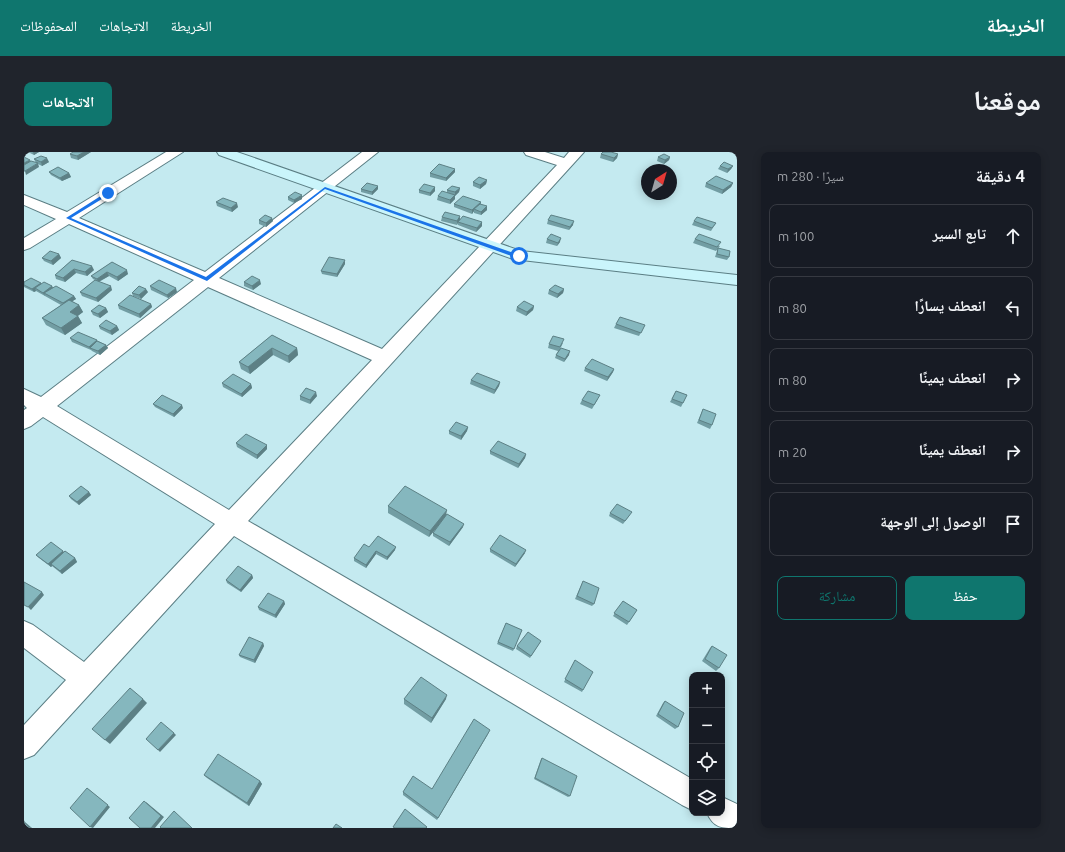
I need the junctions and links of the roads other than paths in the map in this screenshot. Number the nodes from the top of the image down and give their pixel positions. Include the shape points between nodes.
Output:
1 (176, 152) edge
2 (224, 152) edge
3 (371, 152) edge
4 (531, 152) edge
5 (572, 157) edge
6 (325, 188) junction
7 (24, 199) edge
8 (68, 218) junction
9 (24, 245) edge
10 (490, 246) junction
11 (207, 279) junction
12 (737, 280) edge
13 (385, 358) junction
14 (30, 408) edge
15 (232, 523) junction
16 (24, 633) edge
17 (86, 680) junction
18 (24, 746) edge
19 (689, 793) edge
20 (725, 814) edge
21 (737, 821) edge

1 - 8 street
2 - 6 street
3 - 6 street
4 - 5 street
5 - 10 street
6 - 10 street
6 - 11 street
7 - 8 street
8 - 9 street
8 - 11 street
10 - 12 street via 519,256
10 - 13 street
11 - 13 street
11 - 14 street
13 - 15 street
14 - 15 street
15 - 17 street
15 - 19 street
16 - 17 street
17 - 18 street
20 - 21 street

